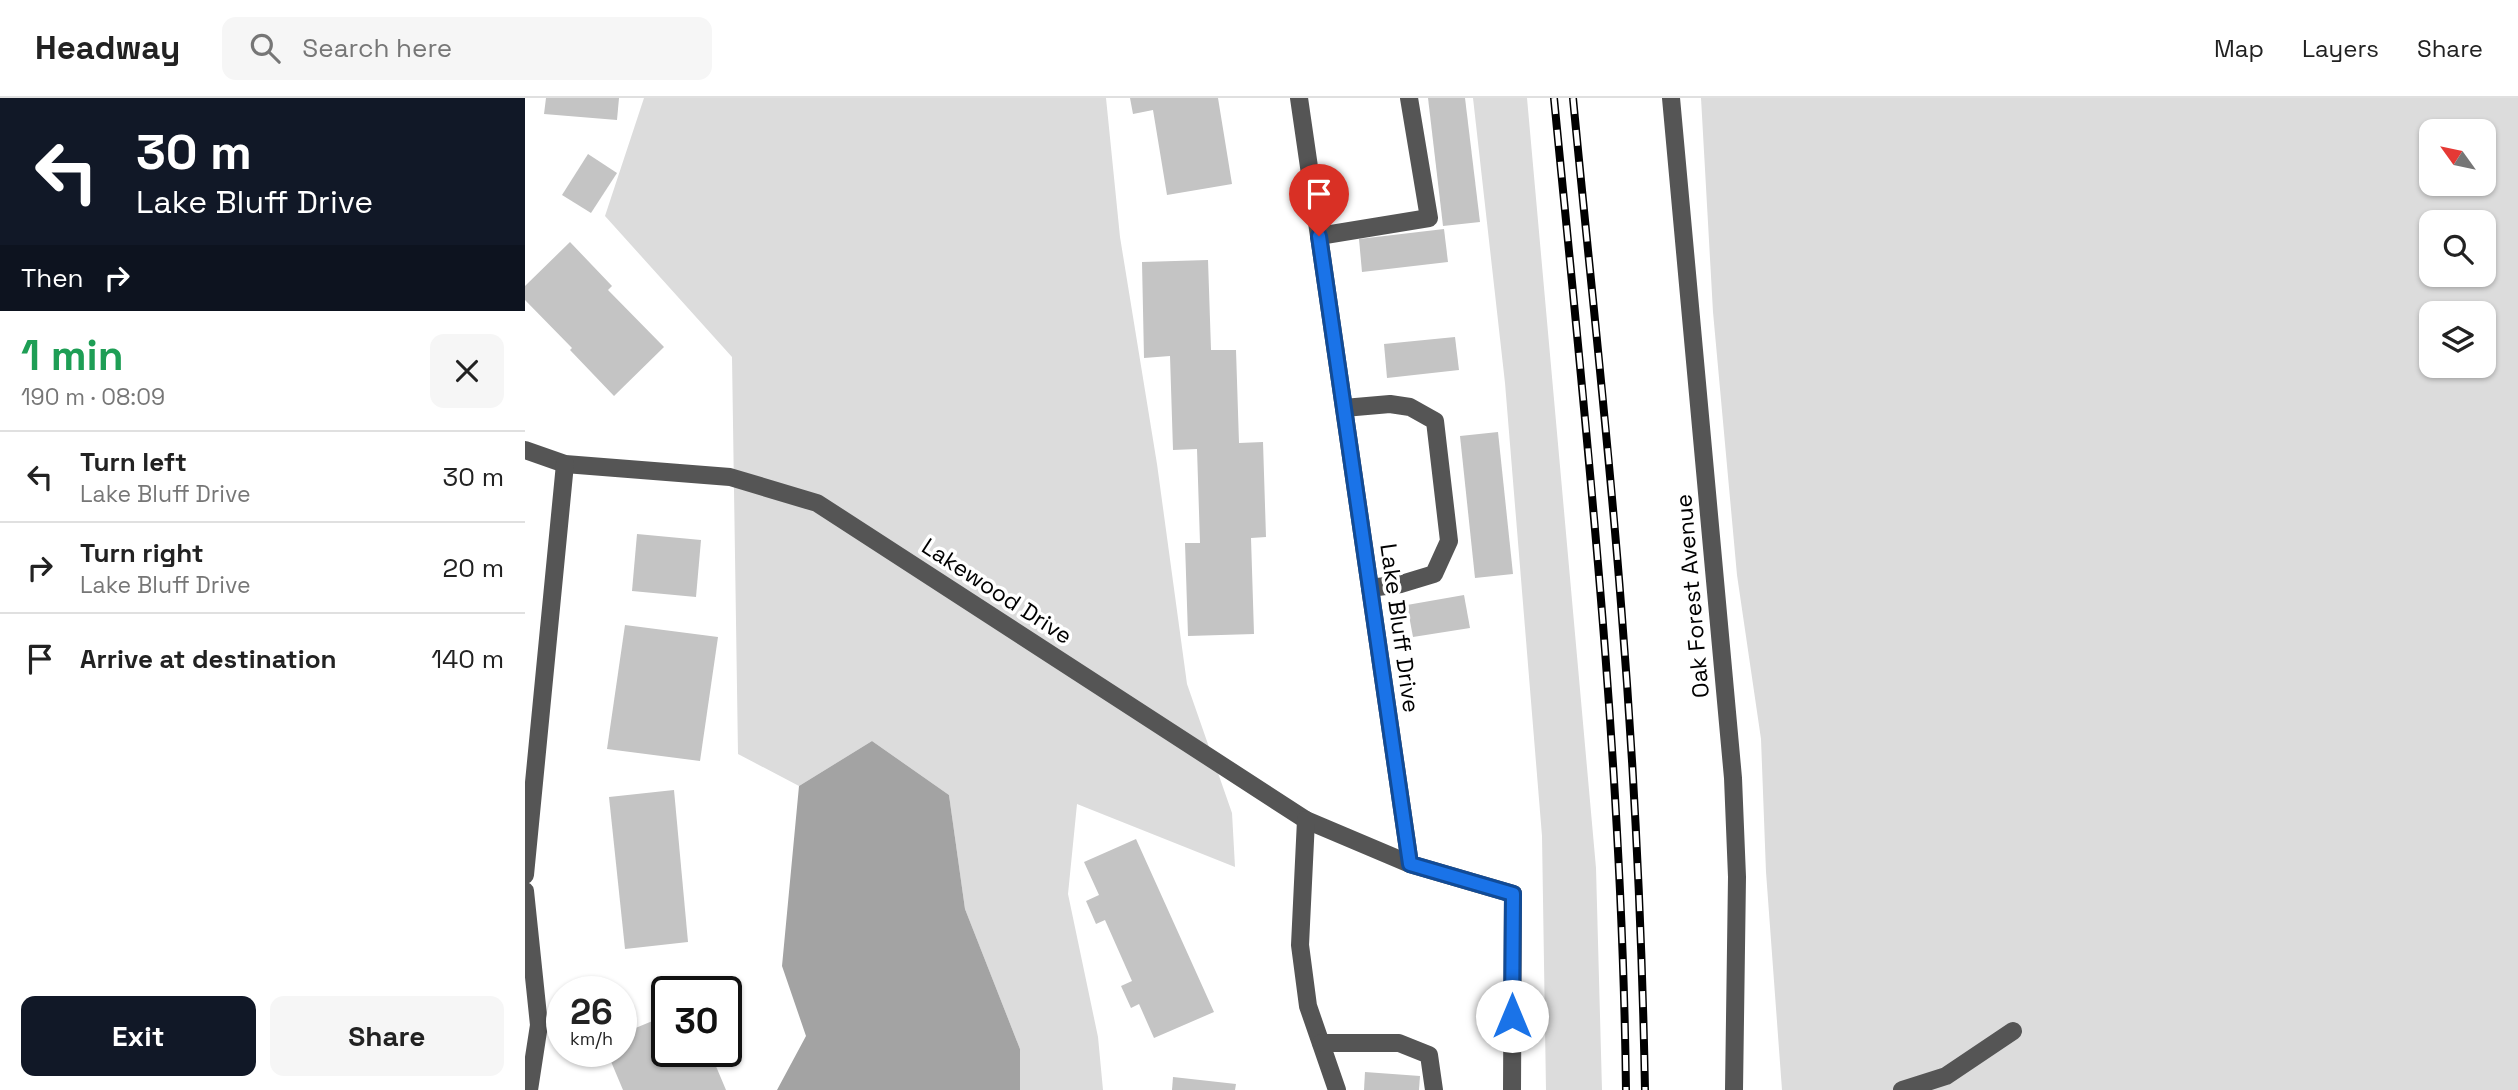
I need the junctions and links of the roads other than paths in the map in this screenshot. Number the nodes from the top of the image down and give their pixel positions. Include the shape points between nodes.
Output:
1 (1299, 98) edge
2 (1409, 98) edge
3 (1671, 98) edge
4 (1319, 236) junction
5 (1344, 408) junction
6 (525, 450) edge
7 (565, 464) junction
8 (1370, 588) junction
9 (1306, 820) junction
10 (1410, 864) junction
11 (525, 875) edge
12 (525, 891) edge
13 (2013, 1031) dead end
14 (1321, 1043) junction
15 (529, 1090) edge
16 (1337, 1090) edge
17 (1434, 1090) edge
18 (1512, 1090) edge
19 (1734, 1090) edge
20 (1902, 1090) edge

1 - 4 street, Lake Bluff Drive
2 - 4 street via 1429,218
3 - 19 street, Oak Forest Avenue via 1733,778 1737,877
4 - 5 street, Lake Bluff Drive
5 - 8 street, Lake Bluff Drive
5 - 8 street via 1390,404 1410,407 1435,421 1449,541 1434,574
6 - 7 street, Lakewood Drive
7 - 9 street, Lakewood Drive via 730,477 817,503
7 - 11 street
8 - 10 street, Lake Bluff Drive
9 - 10 street, Lakewood Drive
9 - 14 street via 1300,944 1308,1006
10 - 18 street via 1513,894
12 - 15 street via 539,1025
13 - 20 street via 1946,1076
14 - 16 street
14 - 17 street via 1399,1043 1429,1055

